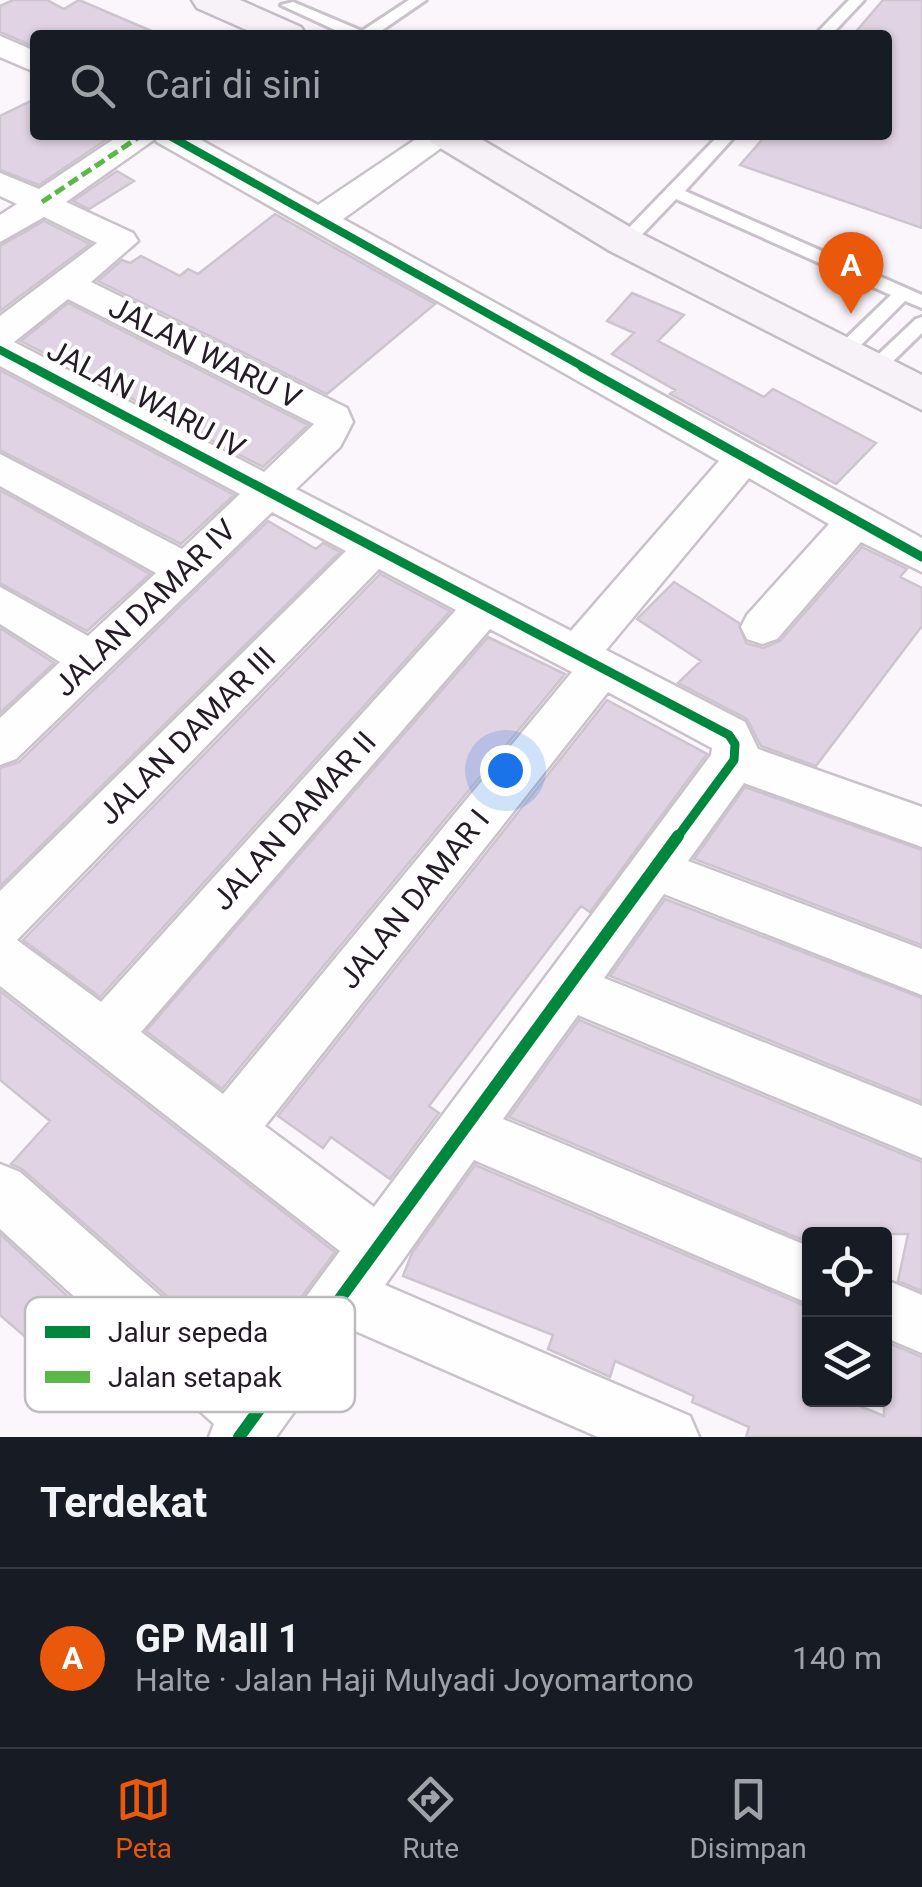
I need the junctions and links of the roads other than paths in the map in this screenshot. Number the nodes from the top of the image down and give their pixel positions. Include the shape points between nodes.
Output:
1 (191, 0) edge
2 (210, 0) edge
3 (419, 0) edge
4 (857, 0) edge
5 (270, 21) edge
6 (329, 30) edge
7 (370, 30) edge
8 (829, 30) edge
9 (0, 45) edge
10 (30, 61) edge
11 (135, 140) edge
12 (177, 140) edge
13 (437, 140) edge
14 (454, 140) edge
15 (488, 140) edge
16 (723, 140) edge
17 (0, 182) edge
18 (674, 192) junction
19 (42, 202) junction
20 (319, 220) junction
21 (0, 231) edge
22 (635, 234) junction
23 (66, 284) junction
24 (902, 294) junction
25 (922, 302) edge
26 (0, 334) edge
27 (886, 349) edge
28 (0, 350) edge
29 (922, 394) edge
30 (332, 428) joint
31 (746, 456) junction
32 (0, 468) edge
33 (268, 492) junction
34 (858, 518) junction
35 (375, 548) junction
36 (922, 557) edge
37 (186, 570) junction
38 (0, 604) edge
39 (485, 606) junction
40 (762, 626) dead end
41 (91, 659) junction
42 (589, 661) junction
43 (0, 746) edge
44 (734, 760) junction
45 (922, 827) edge
46 (654, 870) junction
47 (0, 924) edge
48 (0, 956) edge
49 (922, 972) edge
50 (568, 987) junction
51 (104, 1036) junction
52 (465, 1128) junction
53 (227, 1131) junction
54 (922, 1132) edge
55 (0, 1192) edge
56 (378, 1246) junction
57 (802, 1273) edge
58 (344, 1296) edge
59 (110, 1297) edge
60 (355, 1301) edge
61 (892, 1311) edge
62 (922, 1324) edge
63 (669, 1437) edge

1 - 5 main road
2 - 5 main road
3 - 7 lane
4 - 8 lane
5 - 6 lane
9 - 10 street
11 - 19 street
12 - 20 street
13 - 20 street
14 - 22 main road
15 - 22 main road
16 - 18 lane
17 - 19 street
18 - 22 lane
18 - 24 lane
19 - 21 street
19 - 23 street via 121,241
20 - 31 street
22 - 27 main road
23 - 26 street
23 - 30 street, JALAN WARU V via 333,416
24 - 25 lane
24 - 27 lane
27 - 29 main road
28 - 33 street, JALAN WARU IV
30 - 33 street, JALAN DAMAR IV
31 - 34 street
31 - 42 street, JALAN DAMAR I
32 - 37 street
33 - 35 street, JALAN WARU IV
33 - 37 street, JALAN DAMAR IV
34 - 36 street
34 - 40 street
35 - 39 street, JALAN WARU IV
35 - 47 street, JALAN DAMAR III
37 - 41 street, JALAN DAMAR IV
38 - 41 street
39 - 42 street, JALAN WARU IV
39 - 51 street, JALAN DAMAR II
41 - 43 street, JALAN DAMAR IV
42 - 44 street, JALAN WARU IV via 729,735
42 - 53 street, JALAN DAMAR I
44 - 45 street
44 - 46 street
46 - 49 street
46 - 50 street
48 - 51 street
50 - 52 street
50 - 54 street
51 - 53 street
52 - 56 street
52 - 57 street
53 - 56 street
55 - 59 street
56 - 58 street
60 - 63 street
61 - 62 street

